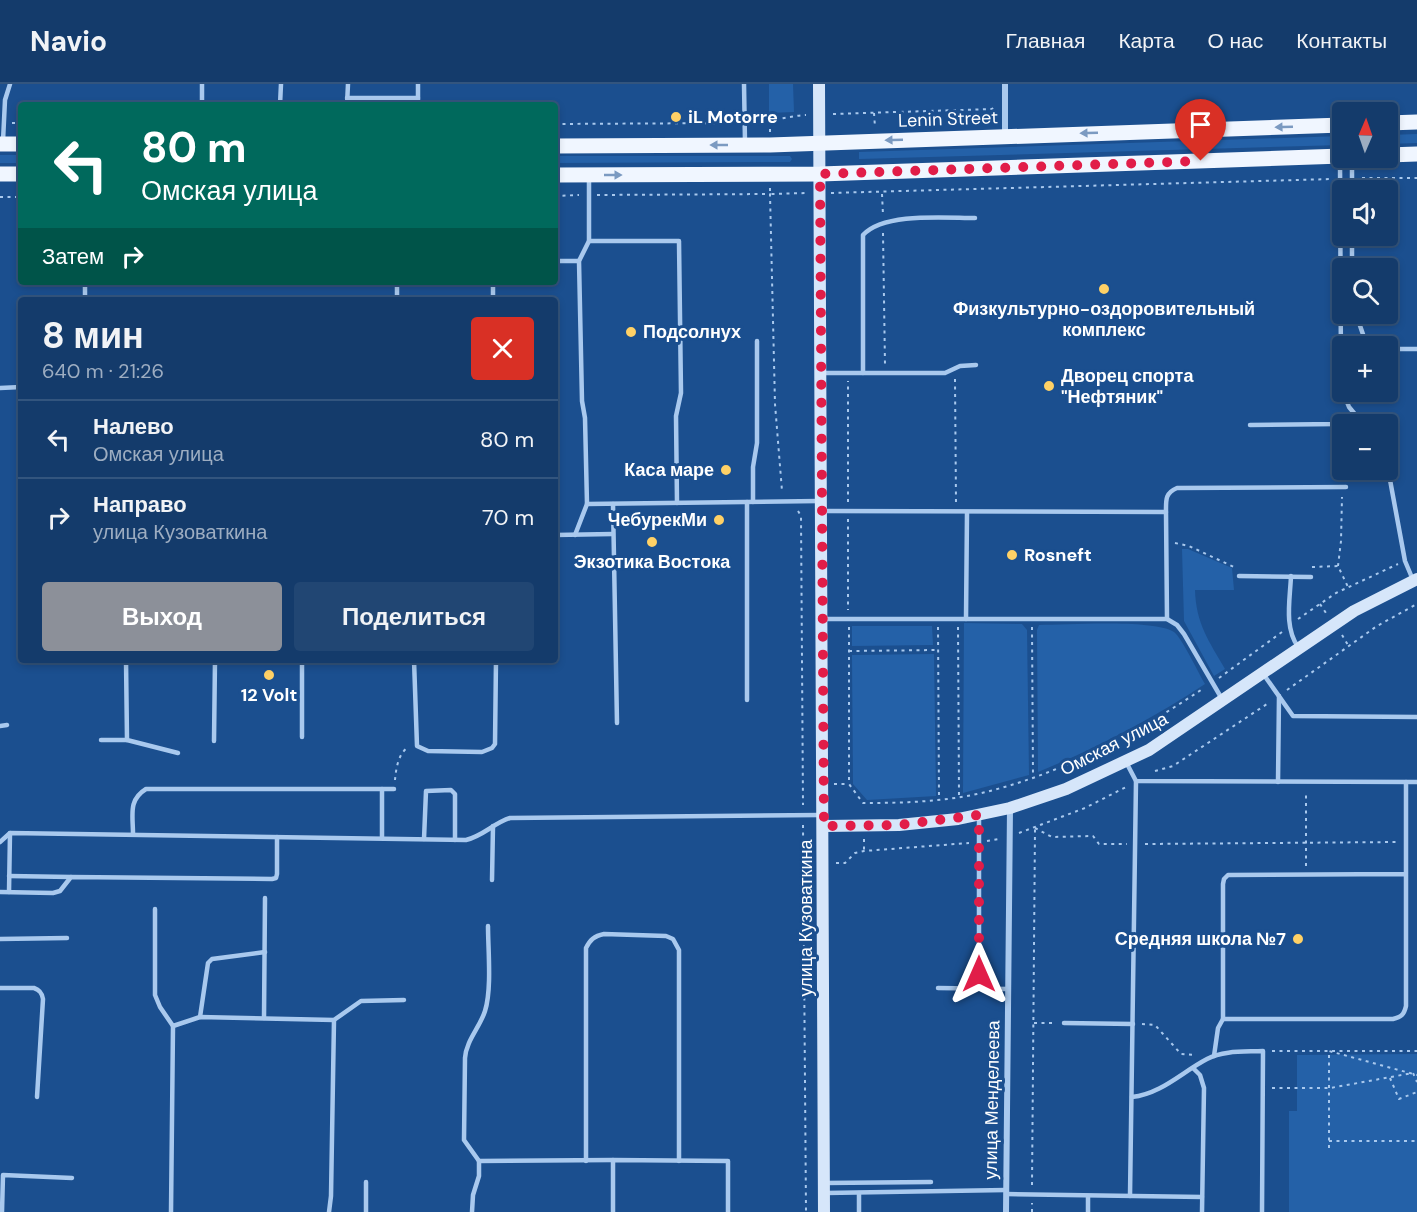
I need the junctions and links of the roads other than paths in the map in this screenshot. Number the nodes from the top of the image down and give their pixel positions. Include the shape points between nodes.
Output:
1 (10, 84) edge
2 (202, 84) edge
3 (281, 84) edge
4 (348, 84) edge
5 (418, 84) edge
6 (744, 84) edge
7 (819, 84) edge
8 (1005, 84) edge
9 (347, 98) junction
10 (418, 98) junction
11 (202, 102) edge
12 (280, 102) edge
13 (347, 102) edge
14 (418, 102) edge
15 (1417, 122) edge
16 (1398, 123) edge
17 (1332, 125) edge
18 (1005, 136) junction
19 (820, 143) junction
20 (2, 144) edge
21 (18, 144) edge
22 (745, 145) junction
23 (558, 146) edge
24 (1417, 154) edge
25 (1398, 155) edge
26 (1332, 157) edge
27 (1342, 168) edge
28 (0, 174) edge
29 (18, 174) edge
30 (820, 174) junction
31 (558, 175) edge
32 (588, 175) junction
33 (975, 218) dead end
34 (589, 241) junction
35 (558, 261) edge
36 (579, 261) junction
37 (1341, 336) edge
38 (757, 341) dead end
39 (1398, 349) edge
40 (1417, 349) edge
41 (976, 365) dead end
42 (821, 373) junction
43 (862, 373) junction
44 (18, 387) edge
45 (0, 388) edge
46 (1332, 424) edge
47 (1250, 425) dead end
48 (1390, 480) edge
49 (1344, 487) road end
50 (750, 502) junction
51 (677, 503) junction
52 (586, 504) junction
53 (612, 504) junction
54 (822, 506) junction
55 (1166, 512) junction
56 (967, 513) junction
57 (613, 534) junction
58 (558, 535) edge
59 (575, 535) junction
60 (1239, 573) road end
61 (1291, 576) junction
62 (1311, 577) dead end
63 (1415, 580) edge
64 (822, 619) junction
65 (966, 619) junction
66 (1167, 619) junction
67 (1299, 649) junction
68 (126, 663) edge
69 (214, 663) edge
70 (302, 663) edge
71 (414, 663) edge
72 (496, 663) edge
73 (1263, 674) junction
74 (1279, 696) junction
75 (747, 700) dead end
76 (1223, 701) junction
77 (1279, 716) junction
78 (1293, 716) junction
79 (1417, 717) edge
80 (617, 723) dead end
81 (7, 725) dead end
82 (0, 726) edge
83 (302, 737) dead end
84 (101, 740) dead end
85 (126, 740) junction
86 (214, 741) dead end
87 (178, 753) dead end
88 (1126, 762) junction
89 (1136, 782) junction
90 (1278, 782) junction
91 (1406, 782) junction
92 (1417, 782) edge
93 (382, 789) junction
94 (394, 789) road end
95 (1010, 808) junction
96 (979, 815) junction
97 (824, 821) junction
98 (494, 826) junction
99 (10, 833) junction
100 (133, 834) junction
101 (277, 837) junction
102 (381, 838) junction
103 (424, 839) junction
104 (454, 840) junction
105 (0, 842) edge
106 (1406, 874) junction
107 (9, 876) junction
108 (71, 877) junction
109 (492, 880) dead end
110 (0, 892) edge
111 (9, 892) junction
112 (265, 898) dead end
113 (155, 909) dead end
114 (488, 926) dead end
115 (67, 938) dead end
116 (0, 939) edge
117 (265, 952) junction
118 (979, 974) dead end
119 (0, 988) edge
120 (938, 988) dead end
121 (1008, 989) junction
122 (404, 1000) dead end
123 (200, 1017) junction
124 (264, 1018) junction
125 (1223, 1019) junction
126 (334, 1020) junction
127 (1064, 1023) road end
128 (1133, 1024) junction
129 (173, 1026) junction
130 (1214, 1056) junction
131 (1193, 1068) junction
132 (37, 1097) dead end
133 (1132, 1097) junction
134 (613, 1160) junction
135 (479, 1161) junction
136 (586, 1161) junction
137 (679, 1161) junction
138 (2, 1175) edge
139 (72, 1178) dead end
140 (366, 1182) dead end
141 (931, 1182) dead end
142 (824, 1188) junction
143 (1006, 1192) junction
144 (859, 1193) junction
145 (1088, 1196) junction
146 (1131, 1196) junction
147 (1203, 1197) junction
148 (2, 1212) edge
149 (171, 1212) edge
150 (329, 1212) edge
151 (366, 1212) edge
152 (472, 1212) edge
153 (613, 1212) edge
154 (728, 1212) edge
155 (824, 1212) edge
156 (859, 1212) edge
157 (1006, 1212) edge
158 (1088, 1212) edge
159 (1202, 1212) edge
160 (1262, 1212) edge

1 - 20 lane
2 - 11 lane
3 - 12 lane
4 - 9 lane
5 - 10 lane
6 - 22 lane
7 - 19 main road, улица Кузоваткина
8 - 18 street
9 - 10 lane
9 - 13 lane
10 - 14 lane
15 - 16 main road
17 -> 18 main road, Lenin Street
18 -> 19 main road, Lenin Street
19 - 22 main road, Lenin Street
19 - 30 main road, улица Кузоваткина
20 - 21 main road
22 -> 23 main road, Lenin Street
24 - 25 main road
26 - 30 main road
27 - 37 lane
28 - 29 main road
32 -> 30 main road
30 - 42 main road, улица Кузоваткина
31 - 32 main road
32 - 34 lane
33 - 43 lane via 909,219 883,224 863,235
34 - 36 lane
34 - 51 lane via 679,241 681,393 676,416
35 - 36 lane
36 - 52 lane
38 - 50 lane via 757,443
39 - 40 lane
41 - 43 lane via 945,373
42 - 43 lane
42 - 54 main road, улица Кузоваткина
44 - 45 lane
46 - 47 lane
48 - 63 lane via 1405,561
49 - 55 lane via 1177,488 1166,497
50 - 51 lane
50 - 54 lane
50 - 75 lane
51 - 53 lane
52 - 53 lane
52 - 59 lane
53 - 57 lane
54 - 56 lane via 848,511
54 - 64 main road, улица Кузоваткина
55 - 56 lane
55 - 66 lane
56 - 65 lane
57 - 59 lane
57 - 80 lane
58 - 59 lane
60 - 61 lane
61 - 62 lane
61 - 67 lane via 1290,626
63 - 67 main road, Омская улица via 1354,611
64 - 65 lane
64 - 97 main road, улица Кузоваткина
65 - 66 lane
66 - 76 lane via 1184,634
67 - 73 main road, Омская улица
68 - 85 lane
69 - 86 lane
70 - 83 lane
71 - 72 lane via 417,746 428,751 483,752 495,744
73 - 74 lane
73 - 76 main road, Омская улица
74 - 77 lane
74 - 78 lane
76 - 88 main road, Омская улица
77 - 78 lane
77 - 90 lane
78 - 79 lane
81 - 82 lane
84 - 85 lane
85 - 87 lane
88 - 89 lane
88 - 95 main road, Омская улица
89 - 90 lane
89 - 128 lane
90 - 91 lane
91 - 92 lane
91 - 106 lane
93 - 94 lane
93 - 100 lane via 146,789 134,801
93 - 102 lane
95 - 96 main road, Омская улица
95 - 121 street, улица Менделеева
96 - 97 main road, Омская улица via 899,825
96 - 118 lane
97 - 98 lane via 803,815 510,818
97 - 142 main road, улица Кузоваткина
98 - 104 lane via 477,837
98 - 109 lane
99 - 100 lane
99 - 105 lane
99 - 107 lane
100 - 101 lane
101 - 102 lane
101 - 108 lane via 277,874 272,879
102 - 103 lane
103 - 104 lane
103 - 104 lane via 428,789 451,790 455,794
106 - 125 lane via 1406,1006 1400,1017
106 - 125 lane via 1228,875 1224,879
107 - 108 lane
107 - 111 lane
108 - 111 lane via 60,891 53,893
110 - 111 lane
112 - 117 lane
113 - 129 lane via 155,995
114 - 135 lane via 487,1001 465,1058 464,1140
115 - 116 lane
117 - 123 lane via 208,963
117 - 124 lane
119 - 132 lane via 34,988 42,994
120 - 121 lane
121 - 143 street, улица Менделеева
122 - 126 lane via 361,1001
123 - 124 lane
123 - 129 lane
124 - 126 lane
125 - 130 lane
126 - 150 lane
127 - 128 lane
128 - 133 lane
129 - 149 lane
130 - 131 lane
130 - 160 lane via 1263,1051
131 - 133 lane via 1152,1094
131 - 147 lane via 1204,1088
133 - 146 lane
134 - 136 lane
134 - 137 lane
134 - 153 lane
135 - 136 lane
135 - 152 lane
136 - 137 lane via 586,948 590,940 604,934 666,936 679,950
137 - 154 lane via 728,1161
138 - 139 lane
138 - 148 lane
140 - 151 lane
141 - 142 lane
142 - 144 lane
142 - 155 main road, улица Кузоваткина
143 - 144 lane
143 - 145 lane
143 - 157 street, улица Менделеева
144 - 156 lane
145 - 146 lane
145 - 158 lane
146 - 147 lane
147 - 159 lane

